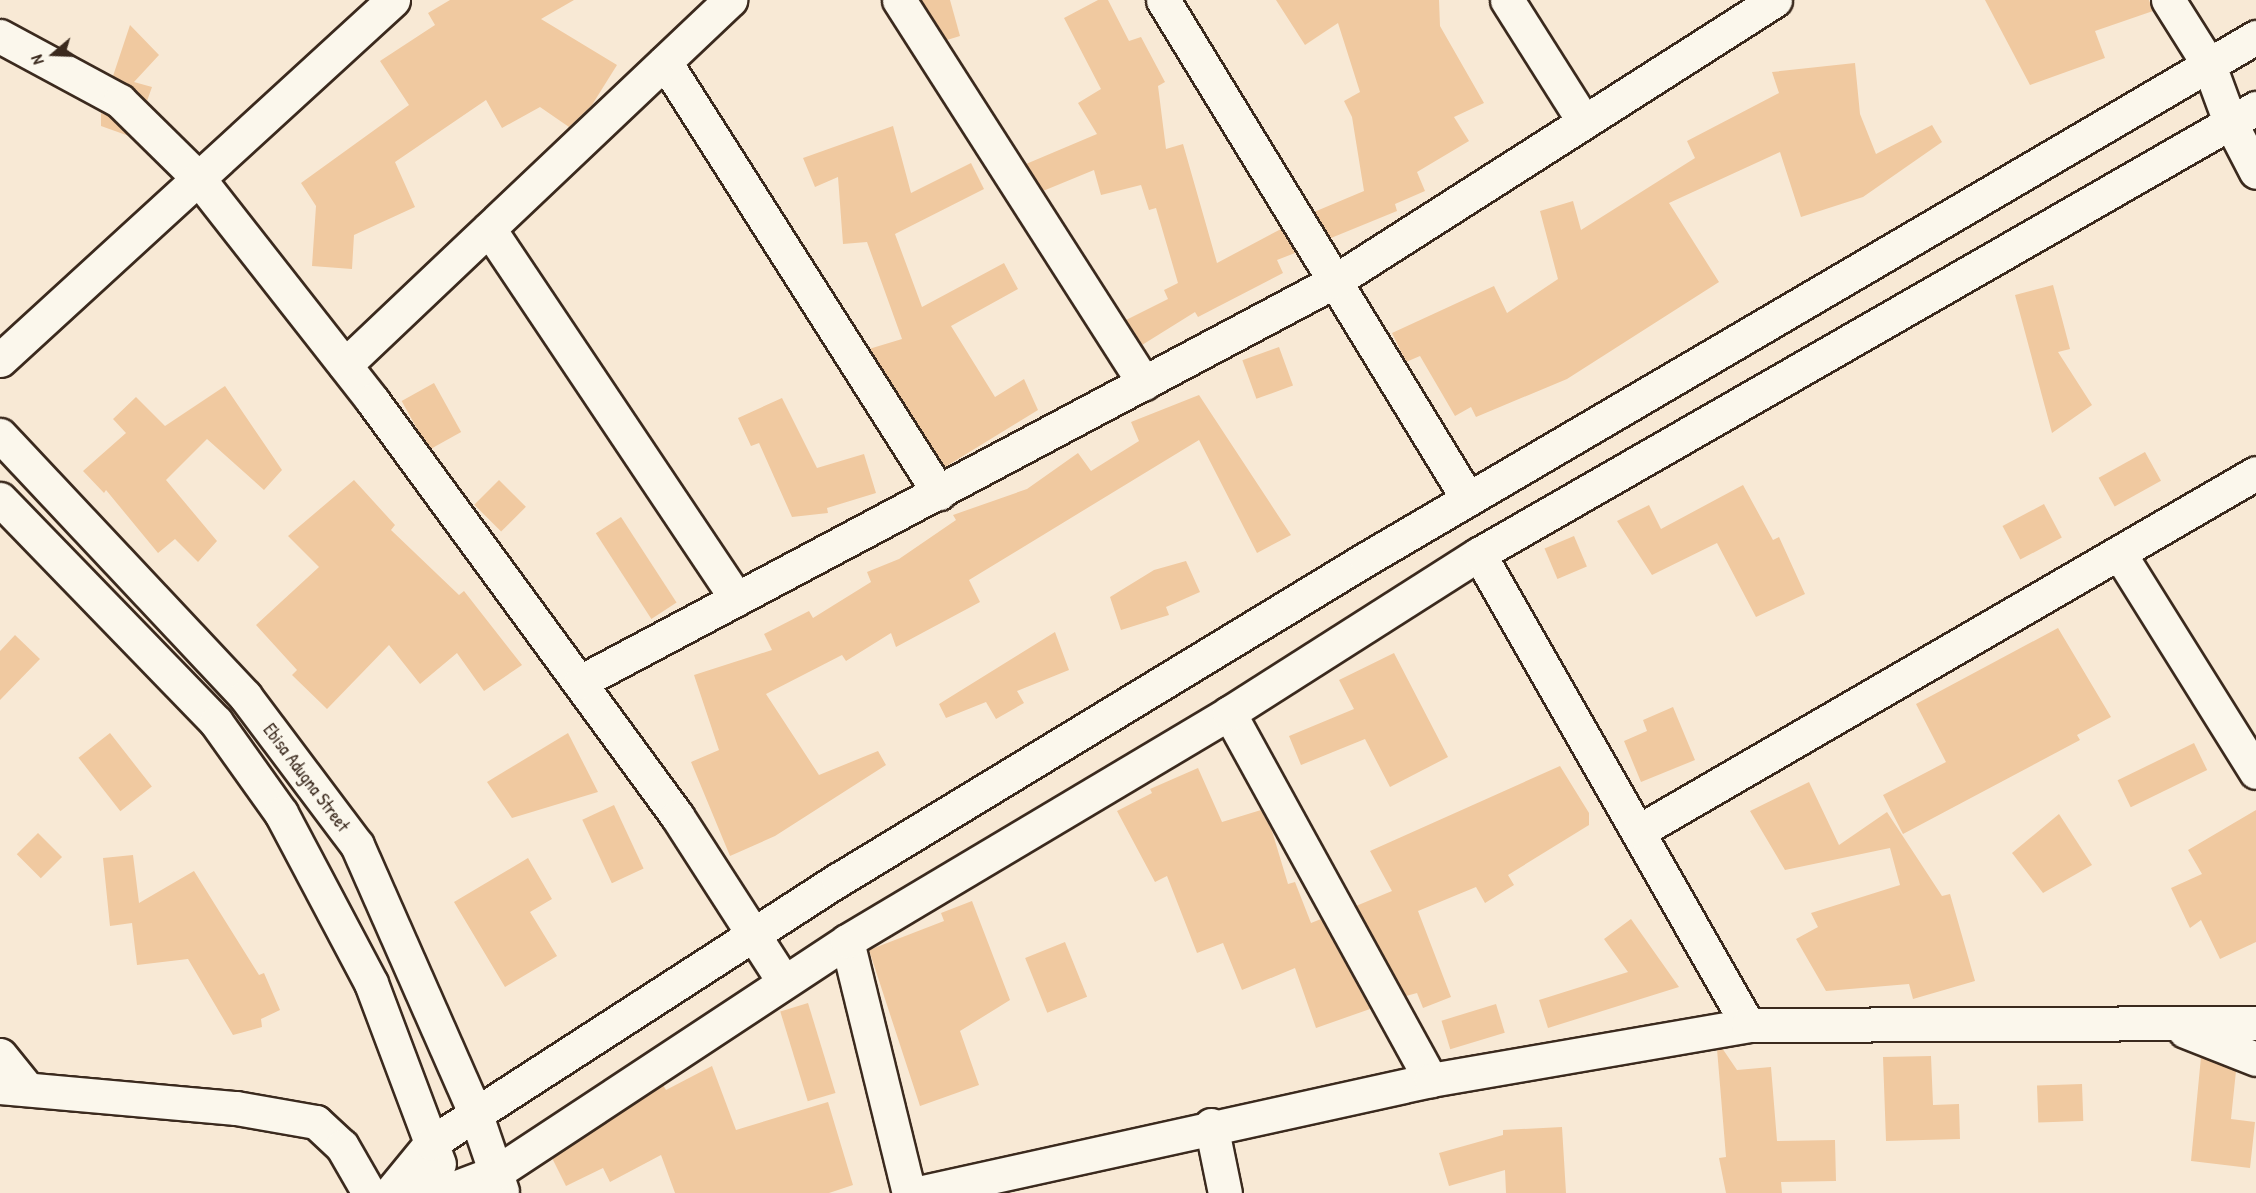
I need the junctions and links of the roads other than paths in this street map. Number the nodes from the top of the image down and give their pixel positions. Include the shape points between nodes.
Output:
1 (393, 0) edge
2 (730, 0) edge
3 (899, 0) edge
4 (1162, 0) edge
5 (1507, 0) edge
6 (1775, 0) edge
7 (2168, 0) edge
8 (2, 36) edge
9 (2256, 37) edge
10 (665, 62) junction
11 (2209, 65) junction
12 (2243, 115) edge
13 (1584, 122) junction
14 (2256, 172) edge
15 (198, 178) junction
16 (489, 229) junction
17 (1335, 281) junction
18 (0, 360) edge
19 (345, 365) junction
20 (1144, 383) junction
21 (0, 435) edge
22 (2256, 473) edge
23 (939, 493) junction
24 (0, 499) edge
25 (1468, 499) junction
26 (2119, 553) junction
27 (1479, 554) junction
28 (737, 599) junction
29 (580, 682) junction
30 (1229, 713) junction
31 (2256, 772) edge
32 (1639, 831) junction
33 (753, 935) junction
34 (847, 941) junction
35 (784, 982) junction
36 (2256, 1023) edge
37 (2169, 1024) junction
38 (1748, 1025) junction
39 (0, 1055) edge
40 (2256, 1059) edge
41 (1431, 1080) junction
42 (13, 1087) edge
43 (476, 1115) junction
44 (1211, 1125) junction
45 (431, 1143) junction
46 (499, 1183) edge
47 (386, 1191) edge
48 (449, 1191) edge
49 (909, 1193) edge
50 (918, 1193) edge
51 (1225, 1193) edge

1 - 15 street
2 - 10 street
3 - 20 street
4 - 17 street
5 - 13 street
6 - 13 street
7 - 11 street
8 - 15 street via 120,101
9 - 11 street
10 - 16 street
10 - 23 street
11 - 12 street
11 - 25 street
12 - 14 street
12 - 27 street
13 - 17 street
15 - 18 street
15 - 19 street
16 - 19 street
16 - 28 street
17 - 20 street
17 - 25 street
19 - 29 street
20 - 23 street
21 - 43 street, Ebisa Adugna Street via 245,696 357,845
22 - 26 street
23 - 28 street
24 - 45 street via 216,722 281,813 371,983
25 - 33 street
26 - 31 street
26 - 32 street
27 - 30 street
27 - 32 street
28 - 29 street
29 - 33 street via 677,816
30 - 34 street
30 - 41 street
32 - 38 street
33 - 35 street
33 - 43 street
34 - 35 street
34 - 49 street
35 - 46 street
36 - 37 street
37 - 38 street
37 - 40 street
38 - 41 street
39 - 42 street
41 - 44 street
42 - 47 street via 236,1108 315,1122
43 - 45 street
43 - 46 street, Ebisa Adugna Street
44 - 50 street
44 - 51 street
45 - 47 street
45 - 48 street
46 - 48 street
47 - 48 street

